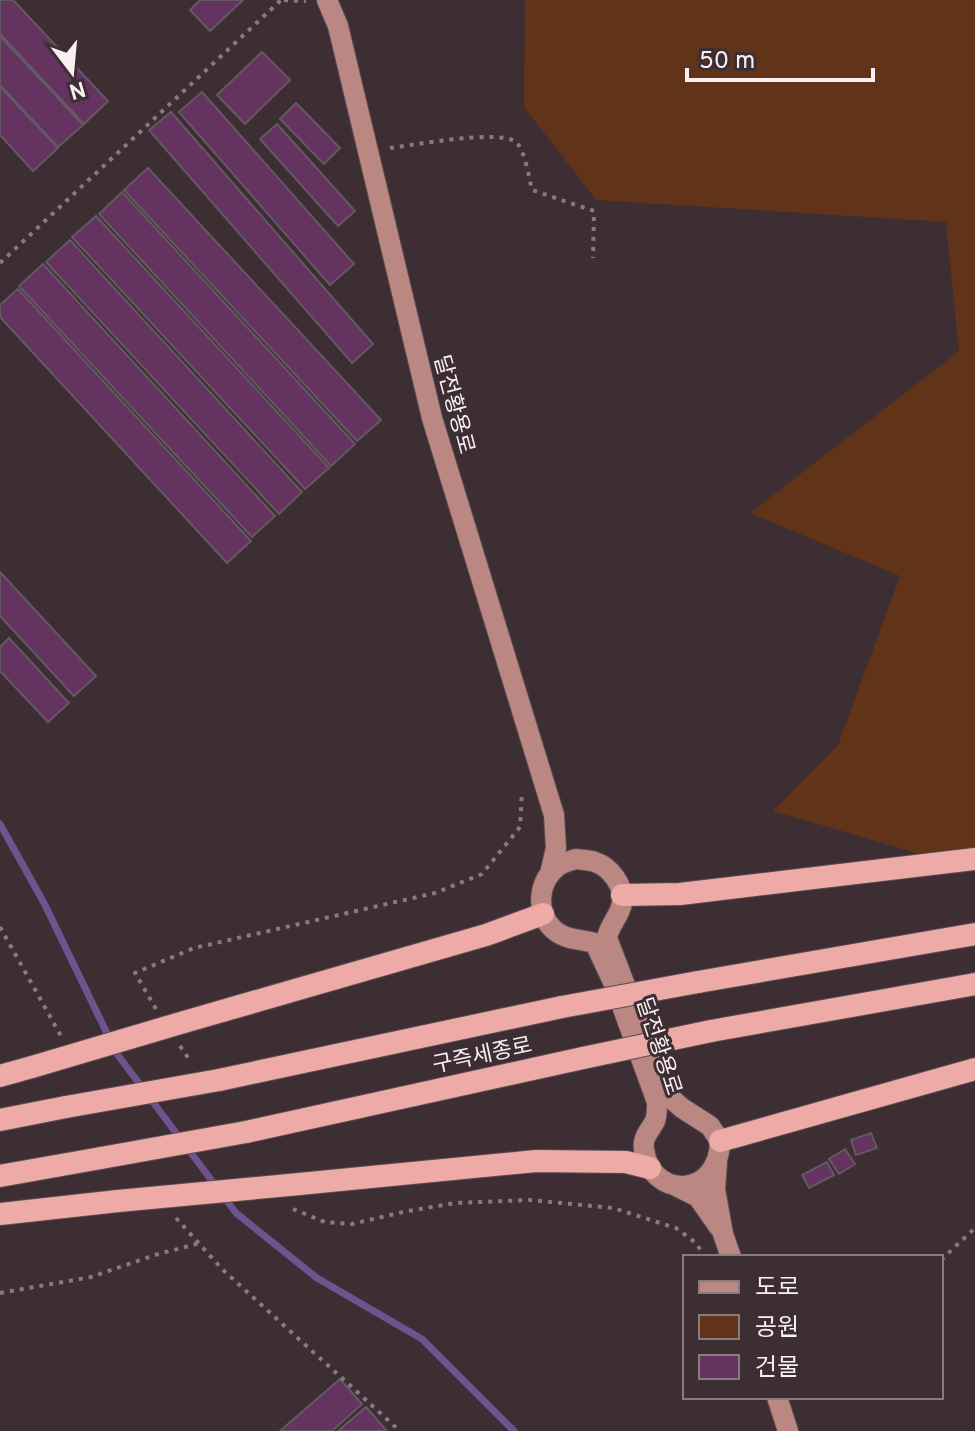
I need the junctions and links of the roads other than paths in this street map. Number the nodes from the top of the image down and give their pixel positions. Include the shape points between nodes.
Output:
1 (327, 0) edge
2 (554, 815) junction
3 (975, 859) edge
4 (593, 861) junction
5 (550, 874) junction
6 (622, 895) junction
7 (543, 914) junction
8 (975, 934) edge
9 (975, 984) edge
10 (975, 1069) edge
11 (0, 1076) edge
12 (0, 1120) edge
13 (719, 1152) junction
14 (650, 1168) junction
15 (0, 1176) edge
16 (673, 1185) junction
17 (0, 1214) edge
18 (723, 1234) junction
19 (730, 1255) edge
20 (778, 1399) edge
21 (788, 1431) edge

1 - 2 main road, 달전황용로 via 338,26 432,418
2 - 4 main road, 달전황용로 via 571,846
2 - 5 main road, 달전황용로 via 556,848
3 - 6 highway via 680,894
4 - 5 main road via 576,859
4 - 6 main road, 달전황용로 via 609,870
5 - 7 main road, 달전황용로 via 540,896
6 - 13 main road, 달전황용로 via 607,938 656,1069 667,1095 710,1126
7 - 11 highway, bridge
7 - 14 main road, 달전황용로 via 553,929 569,938 595,943 614,984 657,1102 656,1119 643,1143
8 - 12 highway, 구즉세종로, bridge via 562,1007
9 - 15 highway, 구즉세종로, bridge via 711,1031 246,1132
10 - 13 highway
13 - 16 main road via 710,1175 688,1186
13 - 18 main road via 715,1189
14 - 16 main road
14 - 17 highway, bridge via 626,1162 536,1161
16 - 18 main road via 698,1197
18 - 19 main road
20 - 21 main road

